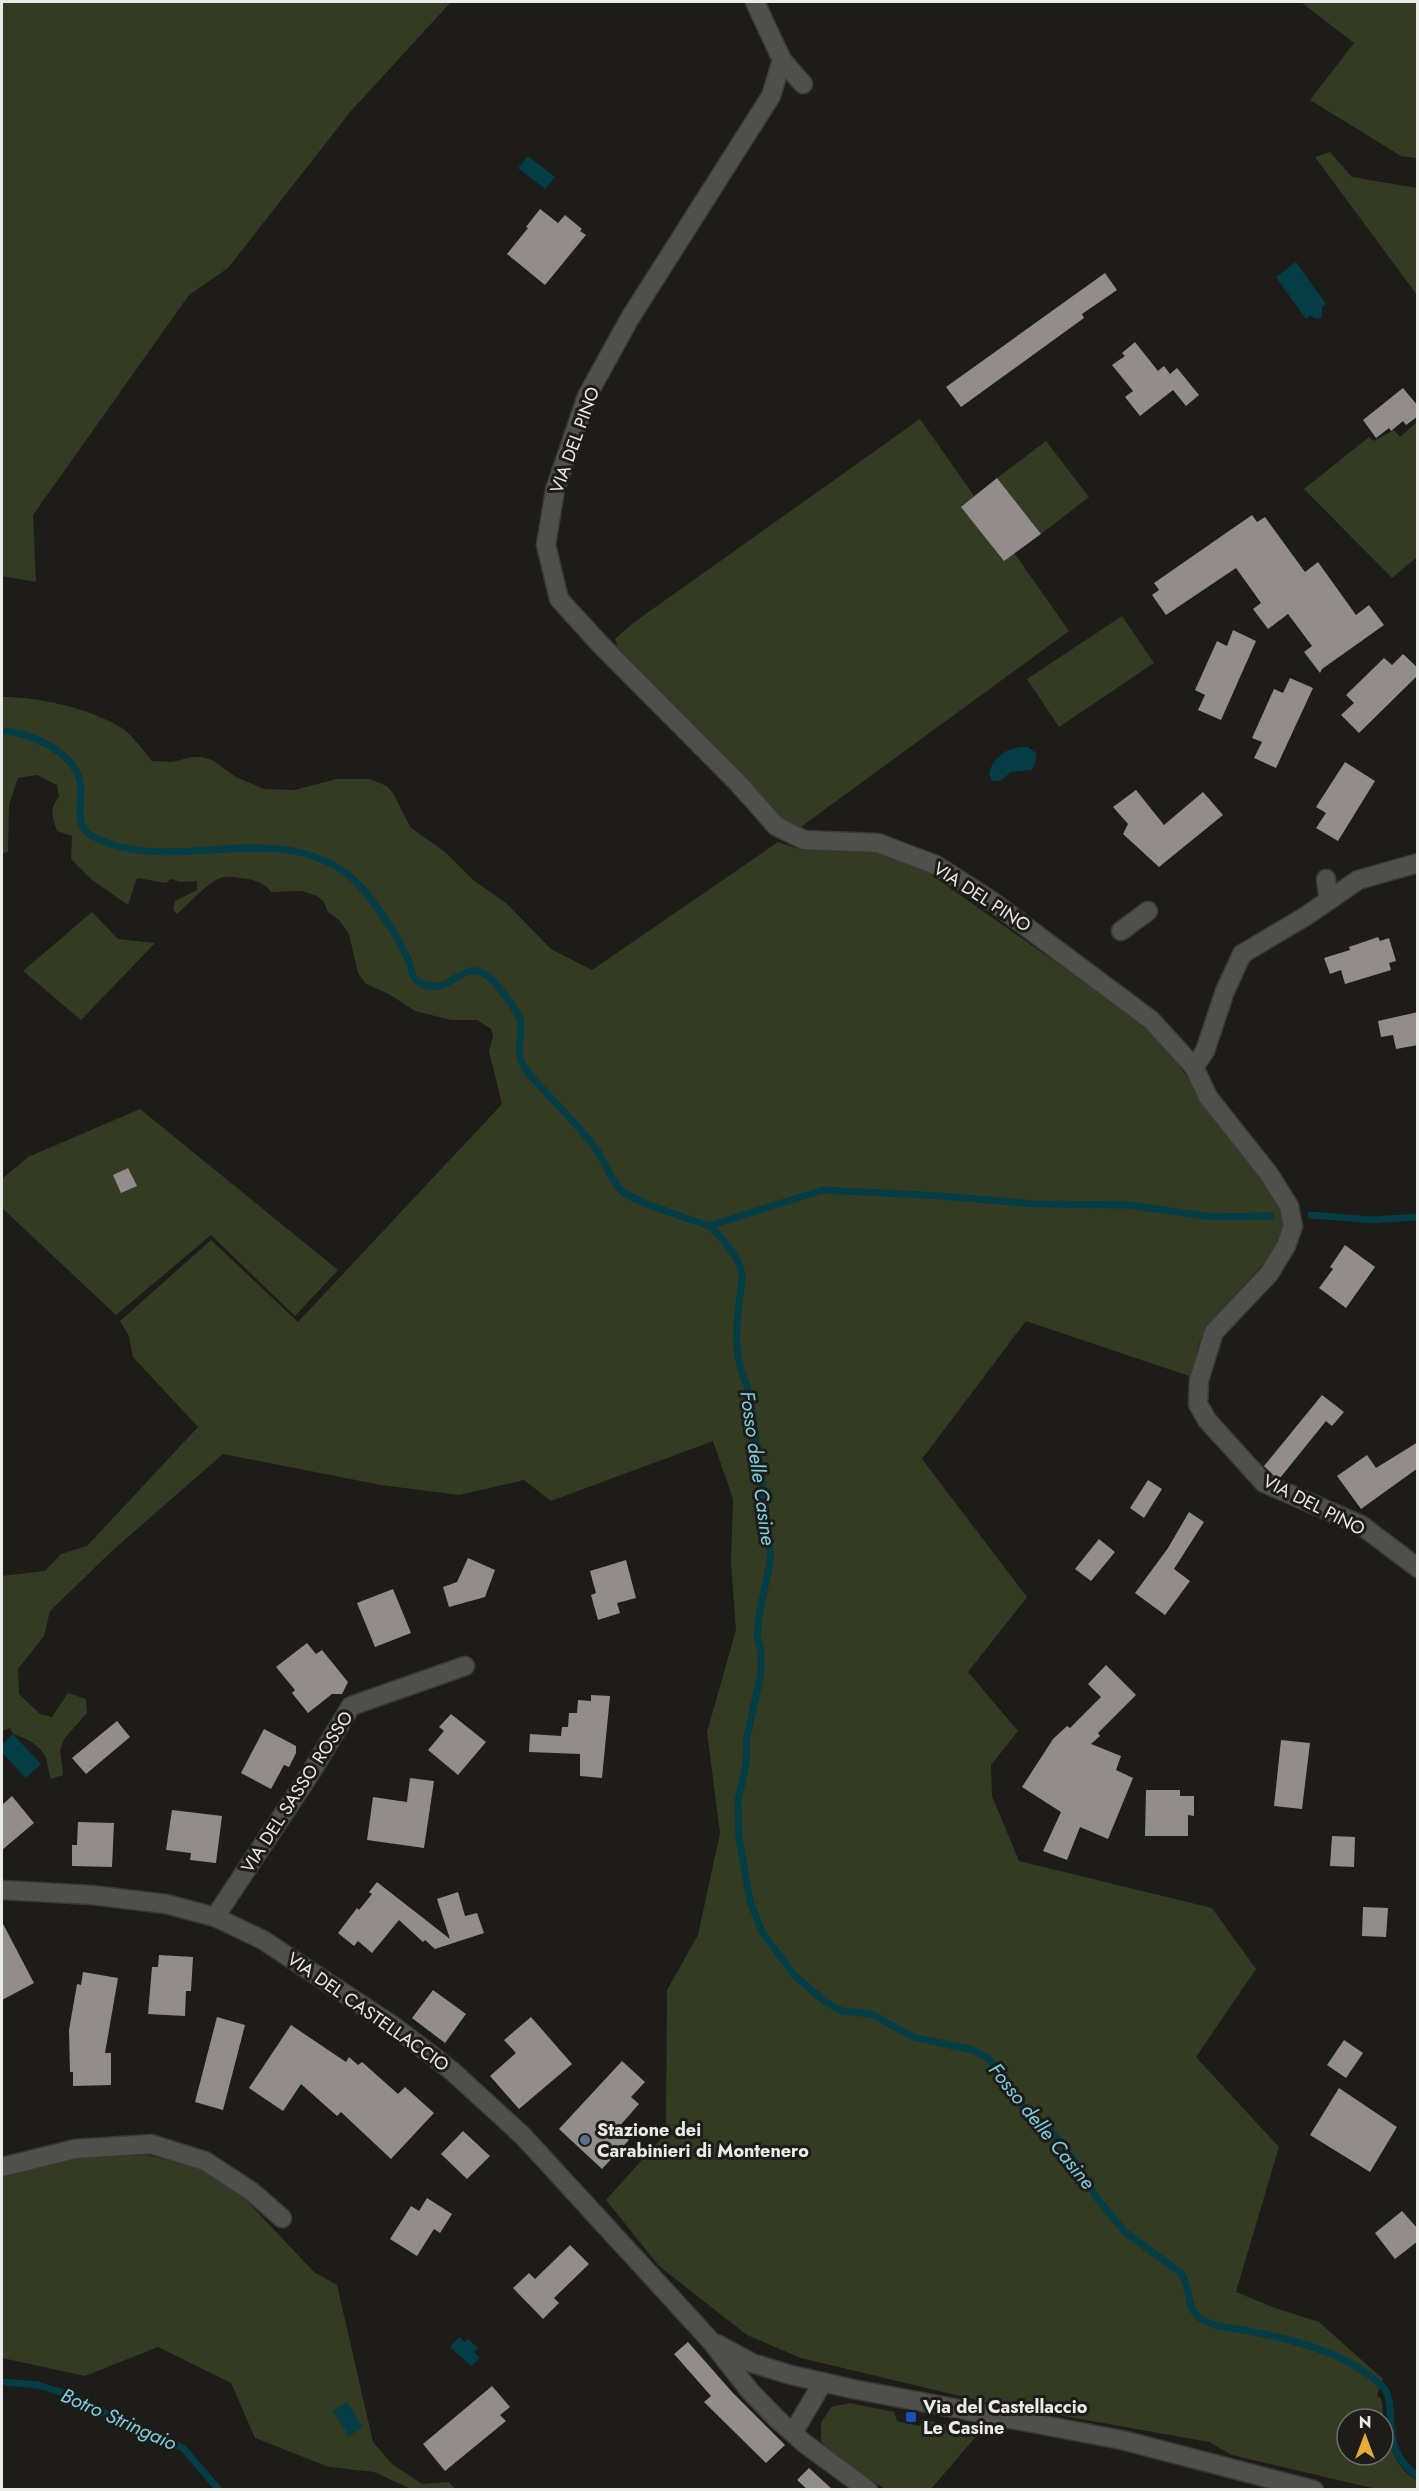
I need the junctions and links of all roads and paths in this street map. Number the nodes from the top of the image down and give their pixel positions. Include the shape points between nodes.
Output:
1 (755, 2) edge
2 (782, 60) junction
3 (803, 84) dead end
4 (1418, 863) edge
5 (1326, 879) dead end
6 (1329, 900) junction
7 (1148, 911) dead end
8 (1121, 932) dead end
9 (1194, 1067) junction
10 (1418, 1568) edge
11 (465, 1666) dead end
12 (2, 1890) edge
13 (215, 1917) junction
14 (2, 2167) edge
15 (282, 2218) dead end
16 (710, 2340) junction
17 (752, 2363) junction
18 (823, 2382) junction
19 (750, 2391) junction
20 (792, 2433) junction
21 (868, 2490) edge
22 (1314, 2490) edge

1 - 2 street
2 - 3 street
2 - 9 street, VIA DEL PINO via 771,96 630,318 587,396 555,490 546,545 559,599 776,826 804,840 878,843 936,865 1024,924 1151,1020
4 - 6 street via 1358,880
5 - 6 street
6 - 9 street via 1242,954 1205,1052
7 - 8 street
9 - 10 street, VIA DEL PINO via 1208,1097 1269,1174 1289,1206 1293,1226 1269,1274 1214,1332 1199,1380 1198,1404 1207,1420 1264,1483 1361,1525
11 - 13 street, VIA DEL SASSO ROSSO via 351,1706
12 - 13 street, VIA DEL CASTELLACCIO via 166,1904
13 - 16 street, VIA DEL CASTELLACCIO via 263,1940 329,1981 452,2071 523,2136
14 - 15 street via 75,2149 151,2144 205,2161 251,2191
16 - 17 street
16 - 19 street, VIA DEL CASTELLACCIO
17 - 18 street
17 - 19 street
18 - 20 street
18 - 22 street via 1122,2440
19 - 20 street, VIA DEL CASTELLACCIO
20 - 21 street, VIA DEL CASTELLACCIO

